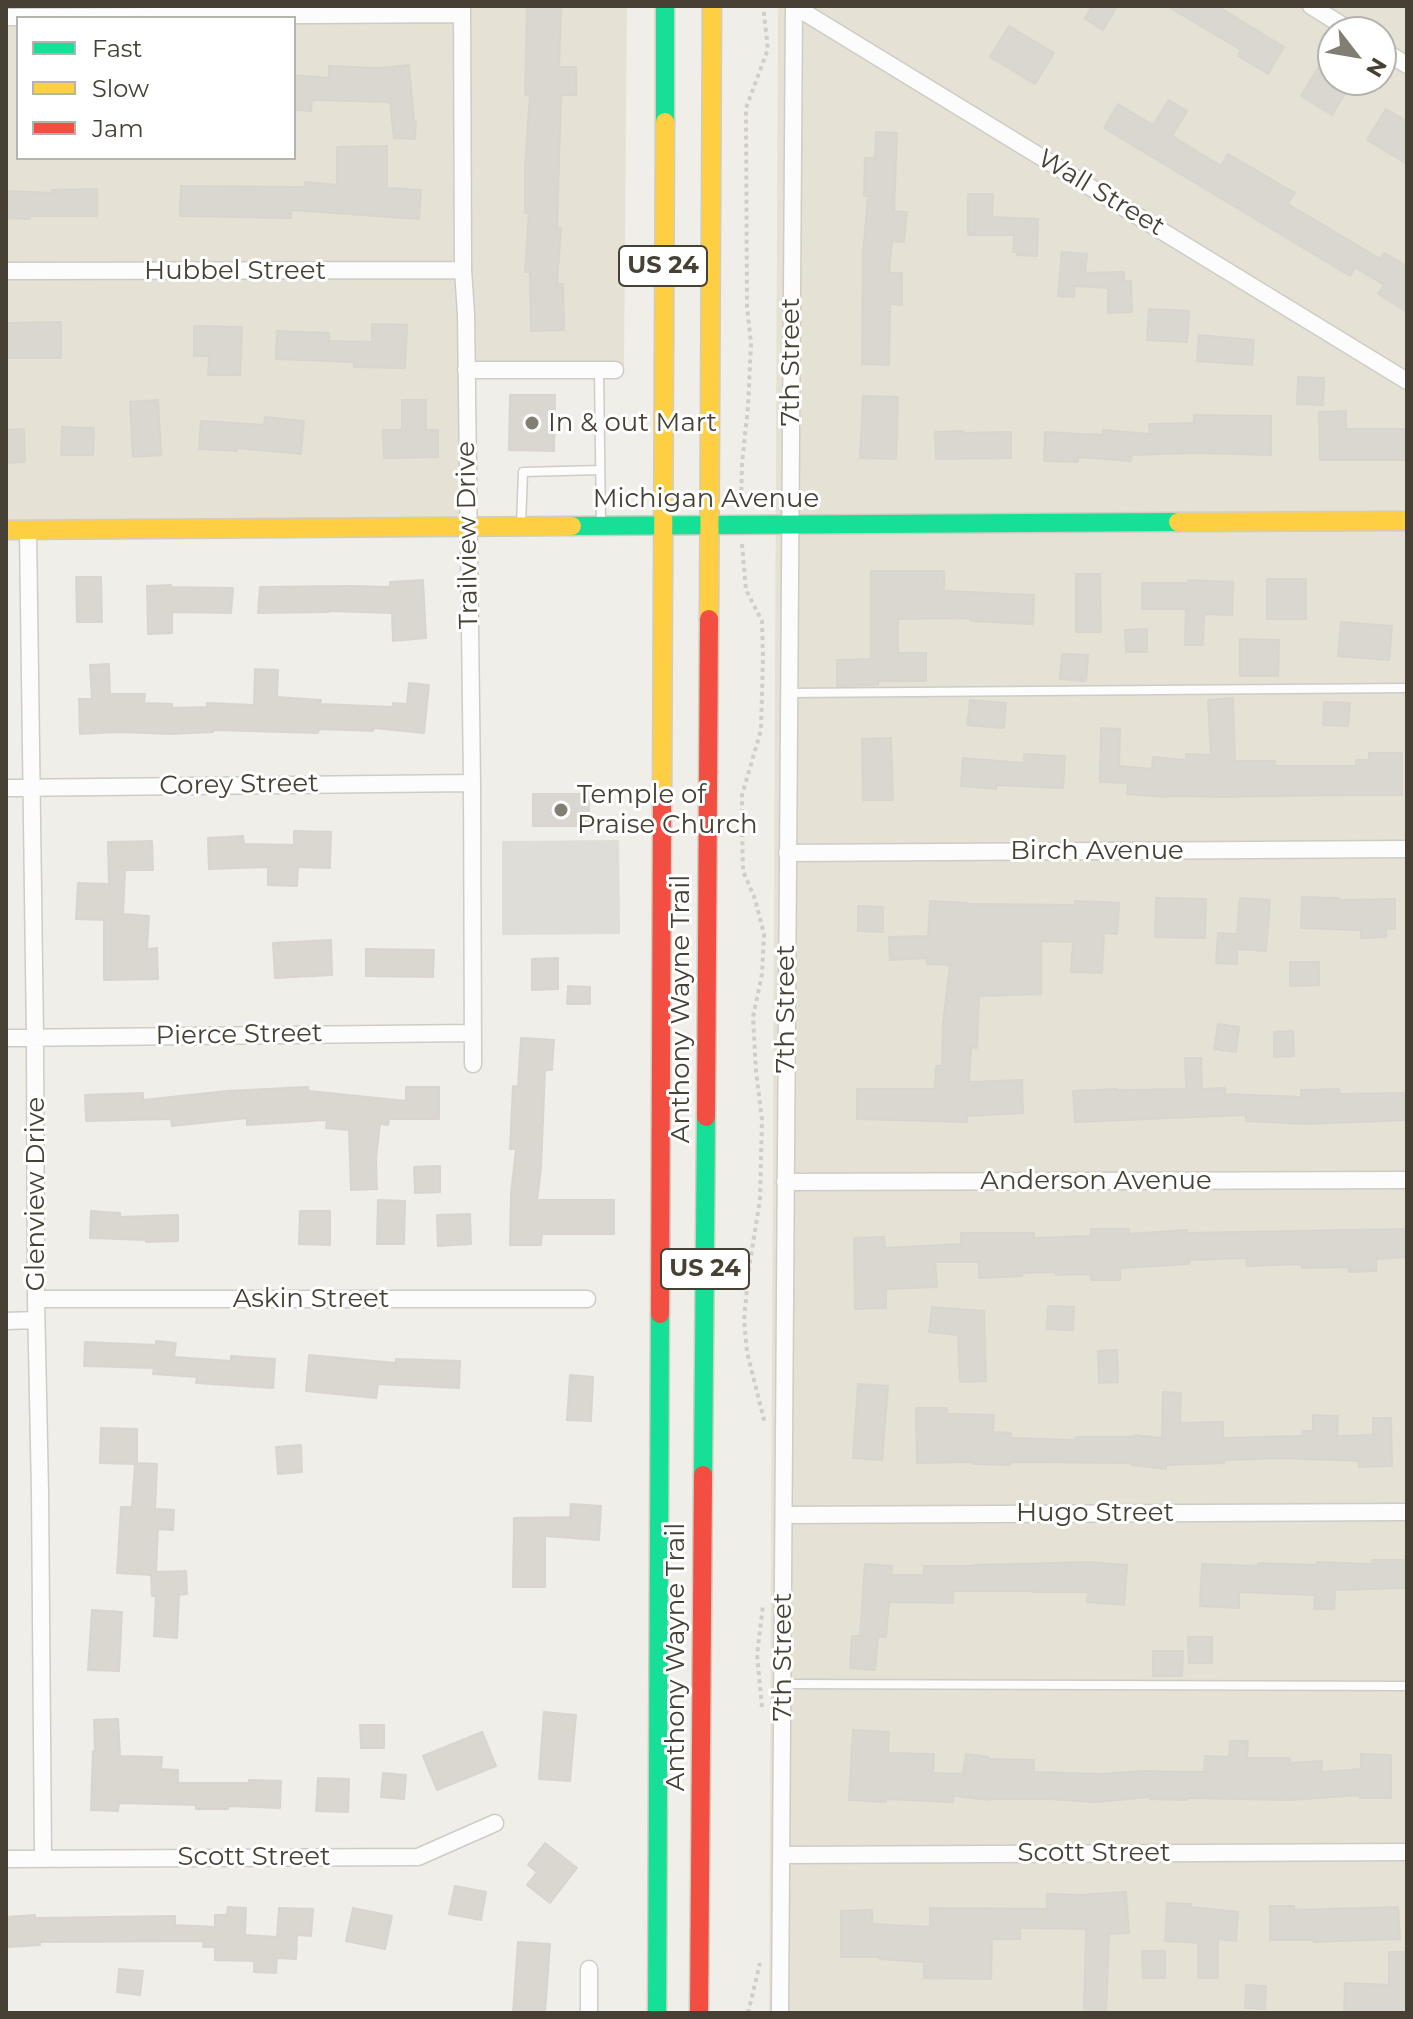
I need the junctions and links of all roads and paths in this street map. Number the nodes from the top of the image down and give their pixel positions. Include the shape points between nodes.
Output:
1 (665, 6) edge
2 (712, 6) edge
3 (763, 6) edge
4 (794, 6) edge
5 (462, 10) edge
6 (71, 16) edge
7 (463, 270) junction
8 (6, 271) edge
9 (466, 370) junction
10 (607, 370) joint
11 (1407, 381) edge
12 (600, 470) junction
13 (741, 501) dead end
14 (1407, 521) edge
15 (710, 525) junction
16 (790, 525) junction
17 (521, 526) junction
18 (601, 526) junction
19 (662, 526) junction
20 (467, 527) junction
21 (6, 530) edge
22 (28, 530) junction
23 (742, 560) dead end
24 (1407, 688) edge
25 (789, 693) junction
26 (472, 783) junction
27 (6, 788) edge
28 (30, 788) junction
29 (1407, 849) edge
30 (787, 853) junction
31 (472, 1033) junction
32 (6, 1038) edge
33 (35, 1038) junction
34 (473, 1064) dead end
35 (1407, 1180) edge
36 (785, 1182) junction
37 (36, 1299) junction
38 (587, 1299) dead end
39 (36, 1320) junction
40 (6, 1321) edge
41 (766, 1431) dead end
42 (1407, 1512) edge
43 (784, 1515) junction
44 (764, 1598) dead end
45 (783, 1684) junction
46 (1407, 1686) edge
47 (763, 1718) dead end
48 (495, 1823) dead end
49 (1407, 1852) edge
50 (781, 1855) junction
51 (43, 1858) junction
52 (6, 1859) edge
53 (763, 1953) dead end
54 (589, 1969) dead end
55 (589, 2013) edge
56 (657, 2013) edge
57 (699, 2013) edge
58 (748, 2013) edge
59 (780, 2013) edge

1 - 19 main road, Anthony Wayne Trail / US 24
2 - 15 main road, Anthony Wayne Trail / US 24
3 - 13 path via 768,49 746,108 751,343
4 - 11 street, Wall Street
4 - 16 street, 7th Street
5 - 6 street
5 - 7 street, Trailview Drive
7 - 8 street, Hubbel Street
7 - 9 street, Trailview Drive
9 - 10 street
9 - 20 street, Trailview Drive
10 - 12 lane
12 - 17 lane via 523,472
12 - 18 lane
14 - 16 main road, Michigan Avenue
15 - 16 main road, Michigan Avenue
15 - 19 main road, Michigan Avenue
15 - 57 main road, Anthony Wayne Trail / US 24
16 - 25 street, 7th Street
17 - 18 main road, Michigan Avenue
17 - 20 main road, Michigan Avenue
18 - 19 main road, Michigan Avenue
19 - 56 main road, Anthony Wayne Trail / US 24
20 - 22 main road, Michigan Avenue
20 - 26 street, Trailview Drive
21 - 22 main road, Michigan Avenue
22 - 28 street, Glenview Drive
23 - 41 path via 746,590 762,621 763,657 761,730 742,795 743,871 764,934 753,1017 762,1120 760,1200 744,1320
24 - 25 lane
25 - 30 street, 7th Street
26 - 28 street, Corey Street
26 - 31 street, Trailview Drive
27 - 28 street, Corey Street
28 - 33 street, Glenview Drive
29 - 30 street, Birch Avenue
30 - 36 street, 7th Street
31 - 33 street, Pierce Street
31 - 34 street, Trailview Drive
32 - 33 street, Pierce Street
33 - 37 street, Glenview Drive
35 - 36 street, Anderson Avenue
36 - 43 street, 7th Street
37 - 38 street, Askin Street
37 - 39 street, Glenview Drive
39 - 40 street
39 - 51 street, Glenview Drive
42 - 43 street, Hugo Street
43 - 45 street, 7th Street
44 - 47 path via 757,1655
45 - 46 lane
45 - 50 street, 7th Street
48 - 51 street, Scott Street via 418,1857
49 - 50 street, Scott Street
50 - 59 street, 7th Street
51 - 52 street, Scott Street
53 - 58 path
54 - 55 street

